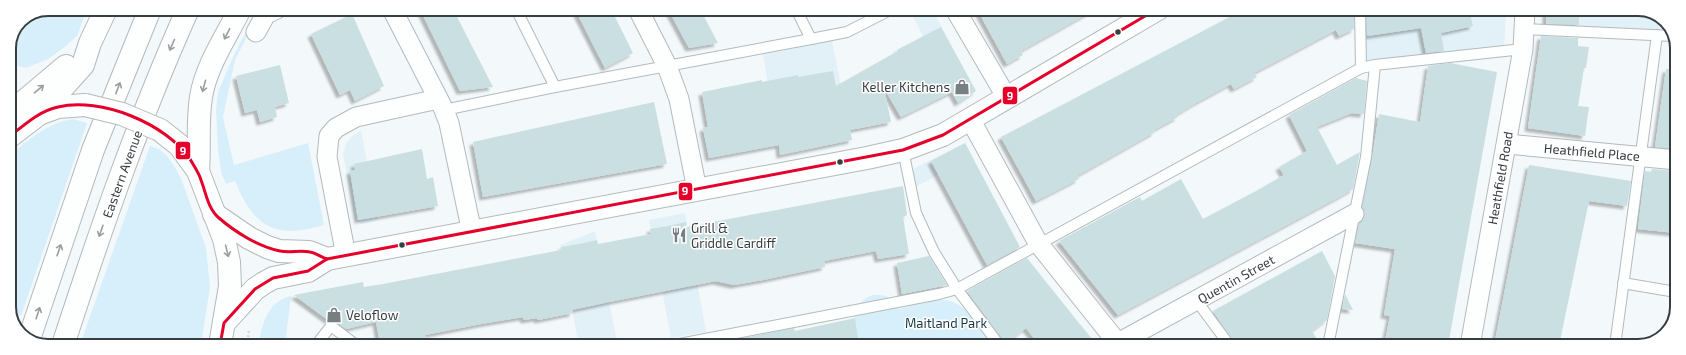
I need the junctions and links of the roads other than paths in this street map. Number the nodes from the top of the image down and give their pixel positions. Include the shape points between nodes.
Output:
1 (103, 16) edge
2 (147, 16) edge
3 (185, 16) edge
4 (237, 16) edge
5 (268, 16) edge
6 (396, 16) edge
7 (520, 16) edge
8 (642, 16) edge
9 (800, 16) edge
10 (878, 16) edge
11 (959, 16) edge
12 (1148, 16) edge
13 (1360, 16) edge
14 (1525, 16) edge
15 (1524, 29) junction
16 (256, 32) dead end
17 (1657, 35) junction
18 (1668, 36) edge
19 (811, 39) junction
20 (90, 44) junction
21 (1524, 49) junction
22 (667, 66) junction
23 (1375, 66) junction
24 (1361, 68) junction
25 (555, 87) junction
26 (1007, 98) junction
27 (441, 105) junction
28 (16, 108) edge
29 (39, 114) junction
30 (970, 119) junction
31 (16, 132) edge
32 (1506, 144) junction
33 (903, 150) junction
34 (1641, 156) junction
35 (1670, 159) edge
36 (198, 171) junction
37 (697, 190) junction
38 (214, 214) junction
39 (1354, 214) junction
40 (472, 233) junction
41 (1038, 243) junction
42 (337, 258) junction
43 (1623, 283) junction
44 (957, 289) junction
45 (1670, 291) edge
46 (1196, 300) junction
47 (224, 322) junction
48 (31, 334) edge
49 (65, 339) edge
50 (221, 339) edge
51 (321, 339) edge
52 (348, 339) edge
53 (705, 339) edge
54 (995, 339) edge
55 (1114, 339) edge
56 (1129, 339) edge
57 (1225, 339) edge
58 (1329, 339) edge
59 (1471, 339) edge
60 (1616, 339) edge

1 - 20 main road
48 -> 2 main road via 93,150
3 -> 49 main road, Eastern Avenue via 121,175
4 -> 36 main road via 209,72 201,96
5 - 16 street
6 - 27 street
7 - 25 lane
8 - 22 street
9 - 19 lane
10 - 19 lane via 847,32
11 - 26 street
12 - 26 main road
13 - 24 lane
14 - 15 street, Heathfield Road
15 - 17 lane
15 - 21 street, Heathfield Road
17 - 18 lane
17 - 34 lane
19 - 22 lane
28 -> 20 main road
20 - 29 main road via 83,65
21 - 23 lane
21 - 32 street, Heathfield Road
22 - 25 lane
22 - 37 street via 679,99
23 - 24 lane
23 - 39 lane via 1366,157
24 - 41 lane
25 - 27 lane
26 - 30 main road
27 - 40 street via 449,123
27 - 42 street via 356,117 336,128 329,136 327,158
29 - 31 main road
29 - 36 main road, bridge via 58,107 85,105 122,114 160,130 179,145
30 - 33 main road via 943,135
30 - 41 street
32 - 34 street, Heathfield Place
32 - 59 street, Heathfield Road
33 - 37 main road
33 - 44 lane via 916,213 934,252
34 - 35 street, Heathfield Place
34 - 43 lane
36 - 38 main road
37 - 40 main road
38 - 42 main road via 267,247 279,251 309,252
38 -> 47 main road via 224,239 229,262 230,286
39 - 46 street, Quentin Street
39 - 58 lane
40 - 42 main road
41 - 44 lane
41 - 55 street
42 - 47 main road via 308,272 273,278 264,283
43 - 45 lane
43 - 60 lane
44 - 53 lane
44 - 54 lane
46 - 56 street, Quentin Street
46 - 57 lane
47 - 50 main road
51 - 52 lane via 331,326

